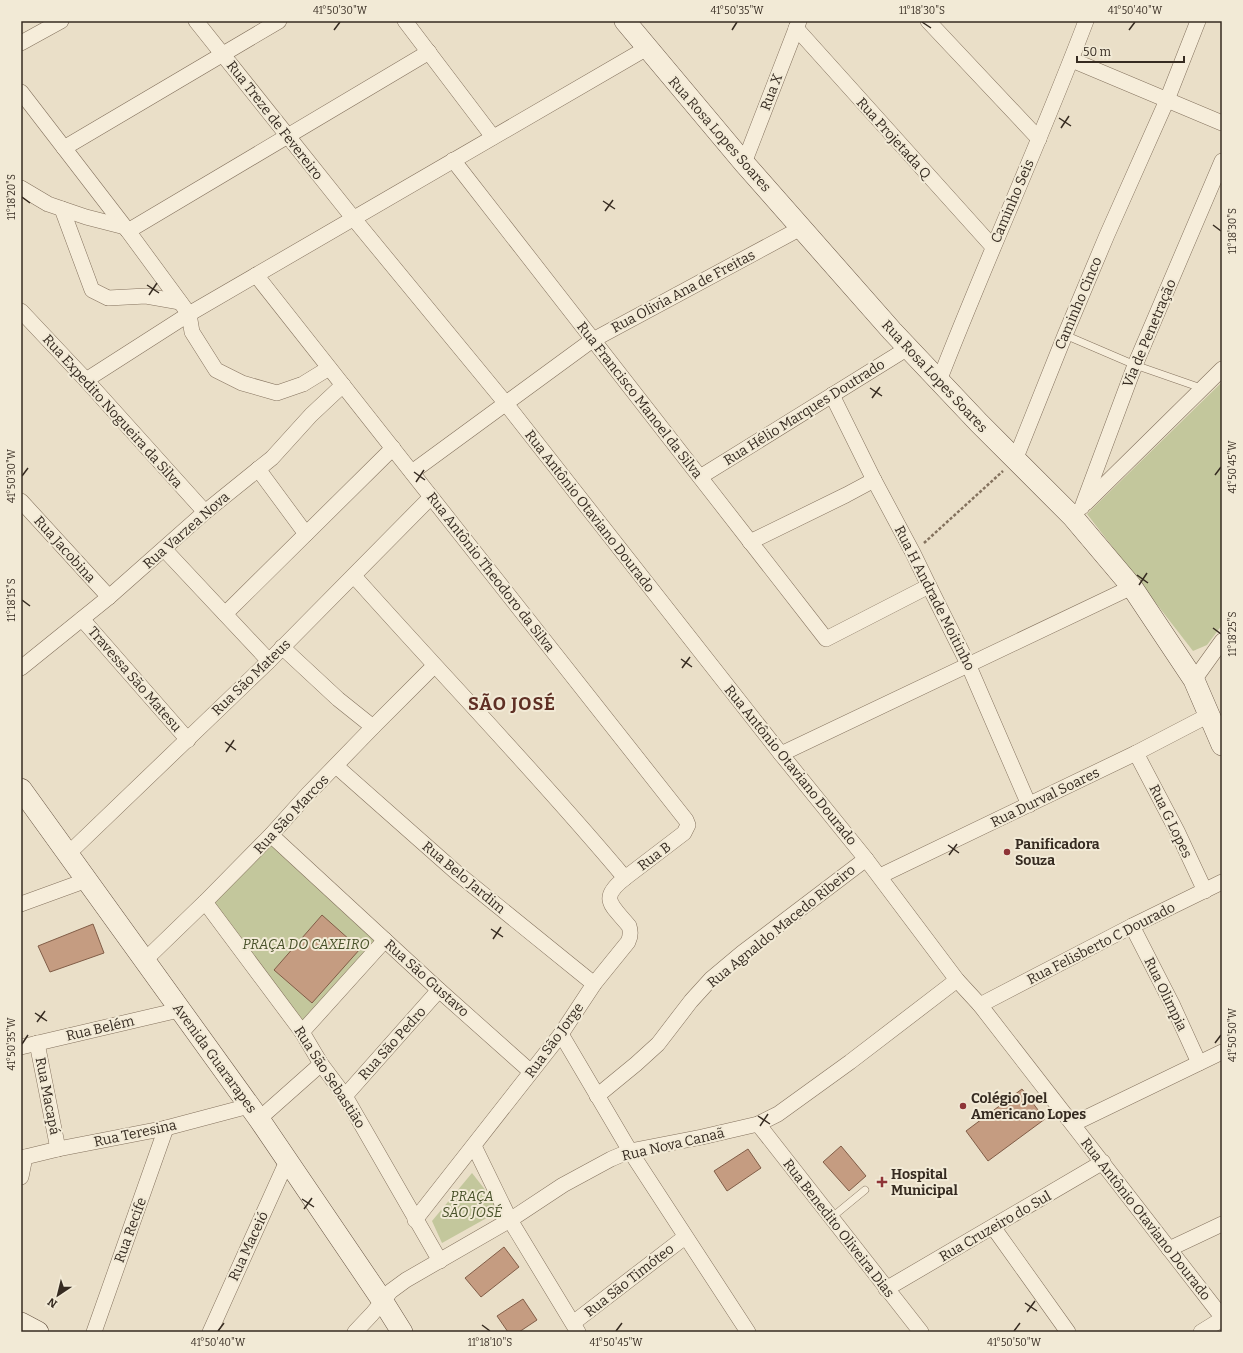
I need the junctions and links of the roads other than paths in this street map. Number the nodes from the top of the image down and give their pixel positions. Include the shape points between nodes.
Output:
1 (61, 21) edge
2 (196, 21) edge
3 (278, 21) edge
4 (405, 21) edge
5 (928, 21) edge
6 (1086, 21) edge
7 (1198, 21) edge
8 (627, 22) edge
9 (798, 25) edge
10 (21, 43) edge
11 (647, 48) junction
12 (429, 52) junction
13 (223, 54) junction
14 (1072, 60) junction
15 (21, 92) edge
16 (1167, 100) junction
17 (1222, 124) edge
18 (288, 136) junction
19 (493, 137) junction
20 (1039, 139) junction
21 (64, 148) junction
22 (453, 160) junction
23 (1222, 161) edge
24 (744, 163) junction
25 (21, 188) edge
26 (62, 209) junction
27 (354, 219) junction
28 (801, 228) junction
29 (126, 229) junction
30 (993, 247) junction
31 (256, 275) junction
32 (184, 308) junction
33 (21, 311) edge
34 (1065, 335) junction
35 (593, 340) junction
36 (908, 348) junction
37 (1135, 365) junction
38 (329, 368) junction
39 (1222, 369) edge
40 (86, 380) junction
41 (939, 381) junction
42 (343, 385) junction
43 (1204, 389) junction
44 (832, 395) junction
45 (506, 403) junction
46 (393, 448) junction
47 (1015, 460) junction
48 (258, 470) junction
49 (412, 472) junction
50 (700, 477) junction
51 (874, 480) junction
52 (431, 497) junction
53 (21, 501) edge
54 (205, 512) junction
55 (1077, 512) junction
56 (306, 534) junction
57 (750, 542) junction
58 (164, 549) junction
59 (354, 576) junction
60 (929, 586) junction
61 (1132, 587) junction
62 (109, 597) junction
63 (225, 614) junction
64 (82, 619) junction
65 (1222, 642) edge
66 (282, 647) junction
67 (269, 661) junction
68 (968, 664) junction
69 (434, 666) junction
70 (21, 668) edge
71 (1194, 680) junction
72 (1209, 715) junction
73 (373, 727) junction
74 (188, 740) junction
75 (1222, 745) edge
76 (1136, 753) junction
77 (781, 754) junction
78 (336, 766) junction
79 (21, 789) edge
80 (1029, 805) junction
81 (684, 833) joint
82 (271, 835) junction
83 (68, 854) junction
84 (866, 859) junction
85 (880, 876) junction
86 (625, 878) junction
87 (87, 880) junction
88 (1222, 882) edge
89 (1205, 891) junction
90 (205, 902) junction
91 (21, 904) edge
92 (1132, 926) junction
93 (385, 940) junction
94 (145, 960) junction
95 (957, 980) junction
96 (594, 984) junction
97 (439, 990) junction
98 (980, 1005) junction
99 (179, 1010) junction
100 (302, 1032) junction
101 (561, 1034) junction
102 (37, 1043) junction
103 (21, 1047) edge
104 (1222, 1052) edge
105 (1199, 1063) junction
106 (321, 1064) junction
107 (531, 1072) junction
108 (345, 1096) junction
109 (597, 1096) junction
110 (254, 1112) junction
111 (758, 1124) junction
112 (1073, 1124) junction
113 (166, 1128) junction
114 (474, 1146) junction
115 (58, 1149) junction
116 (630, 1152) junction
117 (23, 1158) edge
118 (287, 1161) junction
119 (1103, 1162) junction
120 (21, 1177) edge
121 (865, 1190) dead end
122 (831, 1218) junction
123 (415, 1220) junction
124 (510, 1220) junction
125 (1222, 1224) edge
126 (993, 1227) junction
127 (685, 1237) junction
128 (1169, 1249) junction
129 (440, 1261) junction
130 (886, 1289) junction
131 (382, 1300) junction
132 (1222, 1318) edge
133 (21, 1323) edge
134 (576, 1328) edge
135 (38, 1332) edge
136 (94, 1332) edge
137 (210, 1332) edge
138 (355, 1332) edge
139 (402, 1332) edge
140 (748, 1332) edge
141 (921, 1332) edge
142 (1068, 1332) edge
143 (1201, 1332) edge

1 - 10 street
2 - 13 street, Rua Treze de Fevereiro
3 - 13 street
4 - 12 street
5 - 20 street
6 - 14 street, Caminho Seis
7 - 16 street, Caminho Cinco
8 - 11 street, Rua Rosa Lopes Soares
9 - 24 street, Rua X
9 - 30 street, Rua Projetada Q
11 - 19 street
11 - 24 street, Rua Rosa Lopes Soares
12 - 18 street
12 - 19 street
13 - 18 street, Rua Treze de Fevereiro
13 - 21 street
14 - 16 street
14 - 20 street, Caminho Seis
15 - 21 street
16 - 17 street
16 - 34 street, Caminho Cinco
18 - 27 street, Rua Treze de Fevereiro
18 - 29 street
19 - 22 street
20 - 30 street, Caminho Seis
21 - 29 street
22 - 27 street
22 - 35 street, Rua Francisco Manoel da Silva
23 - 37 street, Via de Penetração
24 - 28 street, Rua Rosa Lopes Soares
25 - 26 street
26 - 29 street
26 - 32 street via 92,290 108,298 146,296
27 - 31 street
27 - 45 street, Rua Antônio Otaviano Dourado
28 - 35 street, Rua Olivia Ana de Freitas
28 - 36 street, Rua Rosa Lopes Soares
29 - 32 street
30 - 41 street, Caminho Seis
31 - 32 street
31 - 38 street, Rua Antônio Theodoro da Silva
32 - 38 street via 192,332 216,370 242,384 276,393 303,384
32 - 40 street
33 - 40 street, Rua Expedito Nogueira da Silva
34 - 37 lane
34 - 47 street, Caminho Cinco
35 - 45 street, Rua Olivia Ana de Freitas
35 - 50 street, Rua Francisco Manoel da Silva
36 - 41 street, Rua Rosa Lopes Soares
36 - 44 street, Rua Hélio Marques Doutrado
37 - 43 lane
37 - 55 street, Via de Penetração
38 - 42 street, Rua Antônio Theodoro da Silva
39 - 43 street
40 - 54 street, Rua Expedito Nogueira da Silva
41 - 47 street, Rua Rosa Lopes Soares
42 - 46 street, Rua Antônio Theodoro da Silva
42 - 48 street, Rua Varzea Nova
43 - 55 street
44 - 50 street, Rua Hélio Marques Doutrado
44 - 51 street, Rua H Andrade Moitinho
45 - 49 street, Rua Olivia Ana de Freitas
45 - 77 street, Rua Antônio Otaviano Dourado
46 - 49 street, Rua Antônio Theodoro da Silva
46 - 56 street
47 - 55 street, Rua Rosa Lopes Soares
48 - 54 street, Rua Varzea Nova
48 - 56 street
49 - 52 street, Rua Antônio Theodoro da Silva
50 - 57 street, Rua Francisco Manoel da Silva
51 - 57 street
51 - 60 street, Rua H Andrade Moitinho
52 - 59 street, Rua São Mateus
52 - 81 street, Rua Antônio Theodoro da Silva via 686,820 688,825
53 - 62 street, Rua Jacobina
54 - 58 street, Rua Varzea Nova
55 - 61 street, Rua Rosa Lopes Soares
56 - 63 street
57 - 60 street, Rua Francisco Manoel da Silva via 826,639
58 - 62 street, Rua Varzea Nova
58 - 63 street
59 - 66 street, Rua São Mateus
59 - 69 street
60 - 68 street, Rua H Andrade Moitinho
61 - 68 street
61 - 71 street, Rua Rosa Lopes Soares
62 - 64 street, Rua Varzea Nova
63 - 67 street
64 - 70 street, Rua Varzea Nova
64 - 74 street, Travessa São Matesu
65 - 71 street
66 - 67 street, Rua São Mateus
66 - 73 street via 338,699
67 - 74 street, Rua São Mateus
68 - 77 street
68 - 80 street, Rua H Andrade Moitinho
69 - 73 street, Rua São Marcos
69 - 86 street via 519,757
71 - 72 street, Rua Rosa Lopes Soares
72 - 75 street, Rua Rosa Lopes Soares
72 - 76 street, Rua Durval Soares
73 - 78 street, Rua São Marcos
74 - 83 street, Rua São Mateus
76 - 80 street, Rua Durval Soares
76 - 89 street, Rua G Lopes
77 - 84 street, Rua Antônio Otaviano Dourado
78 - 82 street, Rua São Marcos
78 - 96 street, Rua Belo Jardim via 457,872
79 - 83 street, Avenida Guararapes
80 - 85 street, Rua Durval Soares
81 - 86 street, Rua B
82 - 90 street, Rua São Marcos
82 - 93 street, Rua São Gustavo
83 - 87 street, Avenida Guararapes
84 - 85 street, Rua Antônio Otaviano Dourado
84 - 109 street, Rua Agnaldo Macedo Ribeiro via 711,979 658,1044
85 - 95 street, Rua Antônio Otaviano Dourado
86 - 96 street, Rua São Jorge via 615,886 609,896 611,904 629,926 631,935
87 - 91 street
87 - 94 street, Avenida Guararapes
88 - 89 street, Rua Felisberto C Dourado
89 - 92 street, Rua Felisberto C Dourado
90 - 94 street, Rua São Marcos
90 - 100 street, Rua São Sebastião
92 - 98 street, Rua Felisberto C Dourado
92 - 105 street, Rua Olimpia
93 - 97 street, Rua São Gustavo
93 - 100 street
94 - 99 street, Avenida Guararapes
95 - 98 street, Rua Antônio Otaviano Dourado
95 - 111 street, Rua Nova Canaã via 850,1062 778,1114
96 - 101 street, Rua São Jorge
97 - 107 street, Rua São Gustavo
97 - 108 street, Rua São Pedro
98 - 112 street, Rua Antônio Otaviano Dourado
99 - 102 street, Rua Belém
99 - 110 street, Avenida Guararapes
100 - 106 street, Rua São Sebastião
101 - 107 street, Rua São Jorge
101 - 109 street
102 - 103 street, Rua Belém
102 - 115 street, Rua Macapá
104 - 105 street
105 - 112 street
106 - 108 street, Rua São Sebastião
106 - 110 street
107 - 114 street, Rua São Jorge
108 - 123 street, Rua São Sebastião
109 - 116 street
110 - 113 street, Rua Teresina
110 - 118 street, Avenida Guararapes
111 - 116 street, Rua Nova Canaã
111 - 122 street, Rua Benedito Oliveira Dias
112 - 119 street, Rua Antônio Otaviano Dourado
113 - 115 street, Rua Teresina
113 - 136 street, Rua Recife
114 - 123 street, Rua São Jorge
114 - 124 street
115 - 117 street, Rua Teresina
116 - 124 street, Rua Nova Canaã via 610,1159 563,1185
116 - 127 street
117 - 120 street
118 - 131 street, Avenida Guararapes
118 - 137 street, Rua Maceió
119 - 126 street, Rua Cruzeiro do Sul
119 - 128 street, Rua Antônio Otaviano Dourado
121 - 122 lane
122 - 130 street, Rua Benedito Oliveira Dias
123 - 129 street, Rua São Sebastião
124 - 129 street, Rua Nova Canaã
124 - 134 street
125 - 128 street
126 - 130 street, Rua Cruzeiro do Sul
126 - 142 street
127 - 134 street, Rua São Timóteo
127 - 140 street
128 - 132 street, Rua Antônio Otaviano Dourado
129 - 131 street, Rua Nova Canaã via 406,1280
130 - 141 street, Rua Benedito Oliveira Dias
131 - 138 street, Rua Nova Canaã
131 - 139 street, Avenida Guararapes
132 - 143 street
133 - 135 street

